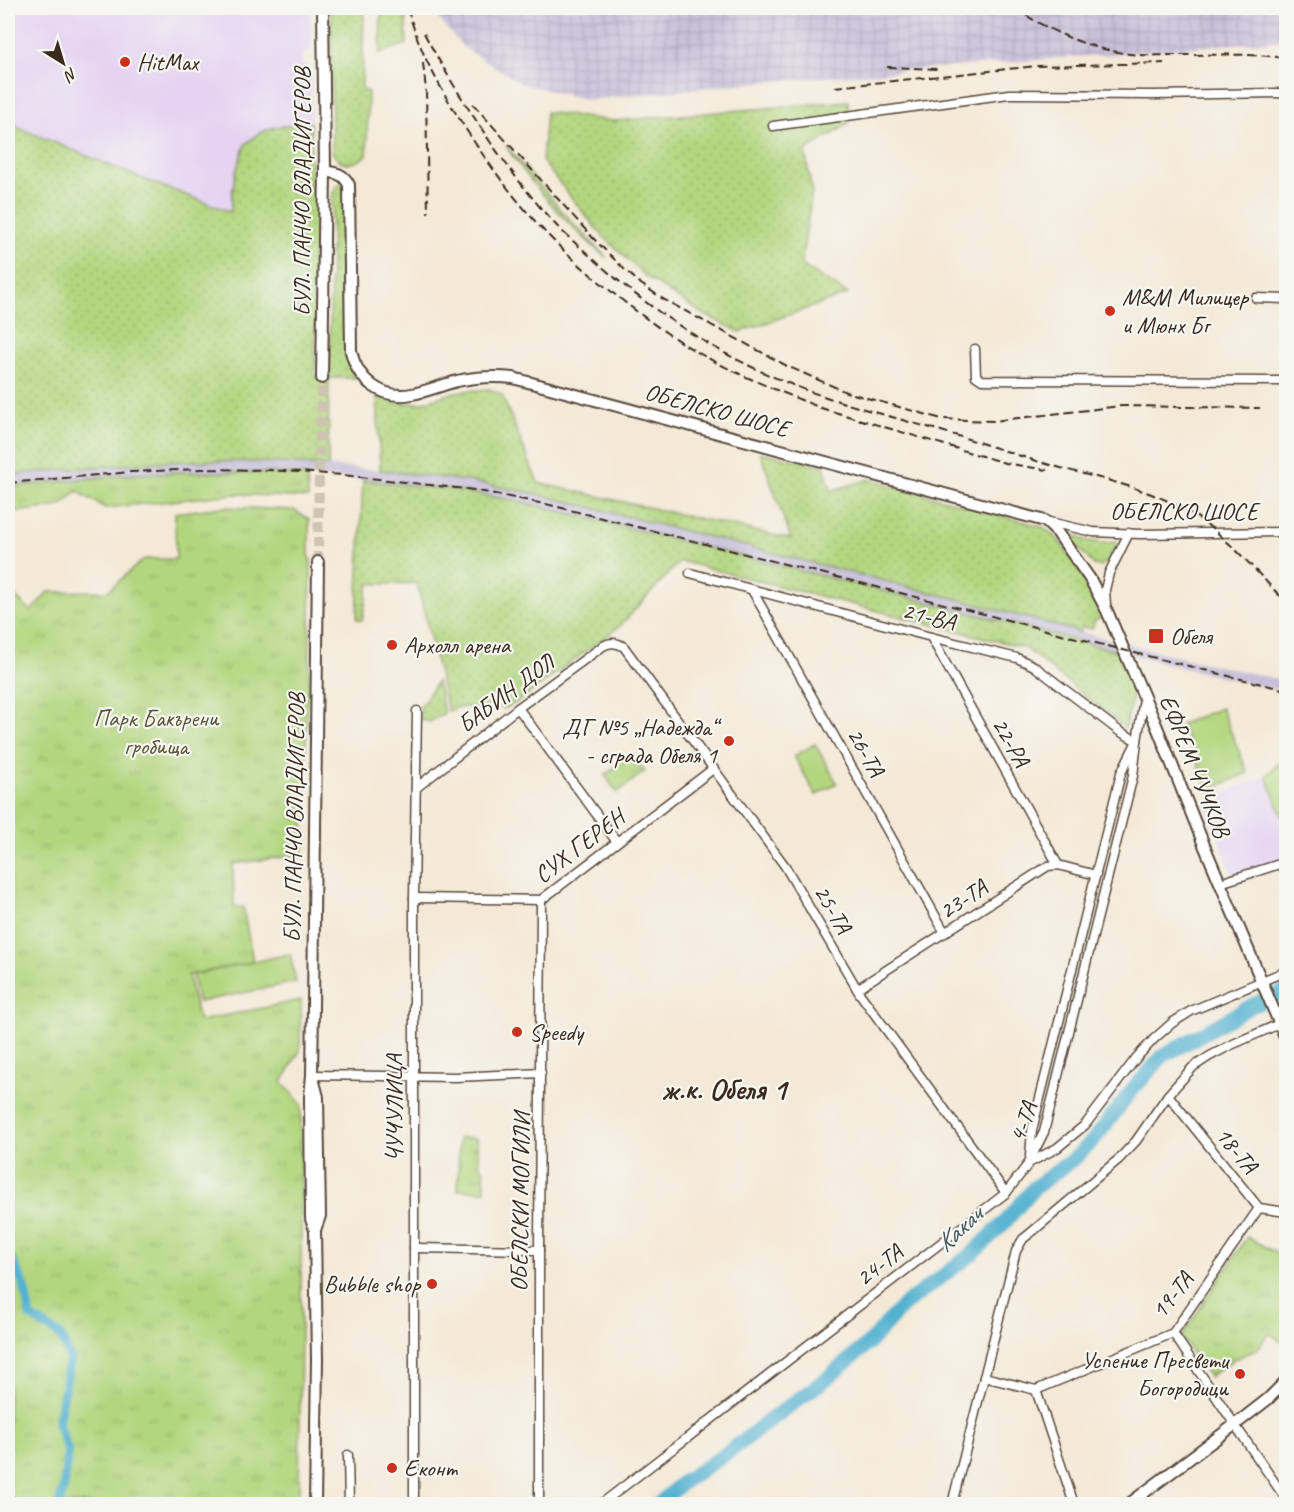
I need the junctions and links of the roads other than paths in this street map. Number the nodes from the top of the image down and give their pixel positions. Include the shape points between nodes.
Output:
1 (322, 8) edge
2 (1287, 93) edge
3 (773, 126) dead end
4 (325, 171) junction
5 (1256, 298) dead end
6 (1287, 299) edge
7 (975, 349) dead end
8 (322, 378) tunnel mouth
9 (1287, 381) edge
10 (1045, 521) junction
11 (1287, 532) edge
12 (1129, 533) junction
13 (318, 562) tunnel mouth
14 (690, 573) dead end
15 (752, 590) junction
16 (1107, 611) junction
17 (931, 637) junction
18 (624, 647) joint
19 (1144, 699) junction
20 (518, 708) junction
21 (417, 711) dead end
22 (1137, 741) junction
23 (713, 769) junction
24 (416, 788) junction
25 (617, 842) junction
26 (1287, 862) edge
27 (1058, 865) junction
28 (1096, 875) junction
29 (1220, 883) junction
30 (414, 898) junction
31 (541, 900) junction
32 (945, 933) junction
33 (1287, 971) edge
34 (1264, 986) junction
35 (857, 989) junction
36 (1281, 1020) edge
37 (1287, 1039) edge
38 (541, 1072) junction
39 (312, 1075) junction
40 (414, 1076) junction
41 (1168, 1095) junction
42 (1029, 1162) junction
43 (1006, 1193) junction
44 (1259, 1208) junction
45 (1287, 1212) edge
46 (414, 1248) junction
47 (539, 1250) junction
48 (1173, 1333) junction
49 (984, 1377) junction
50 (1287, 1382) edge
51 (1036, 1390) junction
52 (1234, 1425) junction
53 (348, 1455) dead end
54 (1287, 1499) edge
55 (315, 1504) edge
56 (349, 1504) edge
57 (414, 1504) edge
58 (539, 1504) edge
59 (601, 1504) edge
60 (952, 1504) edge
61 (1074, 1504) edge
62 (1129, 1504) edge

1 - 4 street, БУЛ. ПАНЧО ВЛАДИГЕРОВ
2 - 3 street via 1009,94
4 - 8 street, БУЛ. ПАНЧО ВЛАДИГЕРОВ
4 - 10 street, ОБЕЛСКО ШОСЕ via 339,173 350,185 351,351 358,371 374,387 388,393 411,394 480,377 513,378
5 - 6 street
7 - 9 street via 976,376 982,380
10 - 12 street, ОБЕЛСКО ШОСЕ via 1093,532
10 - 16 street, ЕФРЕМ ЧУЧКОВ via 1058,532
11 - 12 street, ОБЕЛСКО ШОСЕ
12 - 16 street via 1109,573 1105,590
13 - 39 street, БУЛ. ПАНЧО ВЛАДИГЕРОВ
14 - 15 street, 21-ВА
15 - 17 street, 21-ВА
15 - 32 street, 26-ТА
16 - 19 street, ЕФРЕМ ЧУЧКОВ
17 - 22 street, 21-ВА via 1017,658 1034,666
17 - 27 street, 22-РА
18 - 20 street, БАБИН ДОЛ via 614,643 603,646
18 - 23 street, 25-ТА
19 - 22 street, 4-ТА
19 - 29 street, ЕФРЕМ ЧУЧКОВ
20 - 24 street, БАБИН ДОЛ
20 - 25 street
21 - 24 street, ЧУЧУЛИЦА
22 - 28 street, 4-ТА via 1120,773
22 - 42 street, 4-ТА via 1133,776 1044,1132
23 - 25 street, СУХ ГЕРЕН
23 - 35 street, 25-ТА via 785,866
24 - 30 street, ЧУЧУЛИЦА
25 - 31 street, СУХ ГЕРЕН
26 - 29 street
27 - 28 street
27 - 32 street, 23-ТА via 1048,867
28 - 42 street, 4-ТА via 1032,1130
29 - 34 street, ЕФРЕМ ЧУЧКОВ
30 - 31 street, СУХ ГЕРЕН
30 - 40 street, ЧУЧУЛИЦА
31 - 38 street, ОБЕЛСКИ МОГИЛИ
32 - 35 street, 23-ТА
33 - 34 street, 24-ТА
34 - 36 street, ЕФРЕМ ЧУЧКОВ
34 - 42 street, 24-ТА via 1191,1011 1172,1023 1137,1057 1085,1125 1057,1148
35 - 43 street, 25-ТА
36 - 37 street, ЕФРЕМ ЧУЧКОВ
36 - 41 street via 1193,1067
38 - 40 street
38 - 47 street, ОБЕЛСКИ МОГИЛИ
39 - 40 street
39 - 55 street, БУЛ. ПАНЧО ВЛАДИГЕРОВ via 311,1219 315,1230 317,1359
40 - 46 street, ЧУЧУЛИЦА
41 - 44 street, 18-ТА
41 - 49 street via 1119,1160 1023,1239 1016,1251
42 - 43 street, 24-ТА
43 - 59 street, 24-ТА
44 - 45 street, 18-ТА
44 - 48 street, 19-ТА
46 - 47 street
46 - 57 street, ЧУЧУЛИЦА
47 - 58 street, ОБЕЛСКИ МОГИЛИ
48 - 51 street, 19-ТА
48 - 52 street
49 - 51 street
49 - 60 street
50 - 52 street
51 - 61 street
52 - 54 street
52 - 62 street
53 - 56 street

